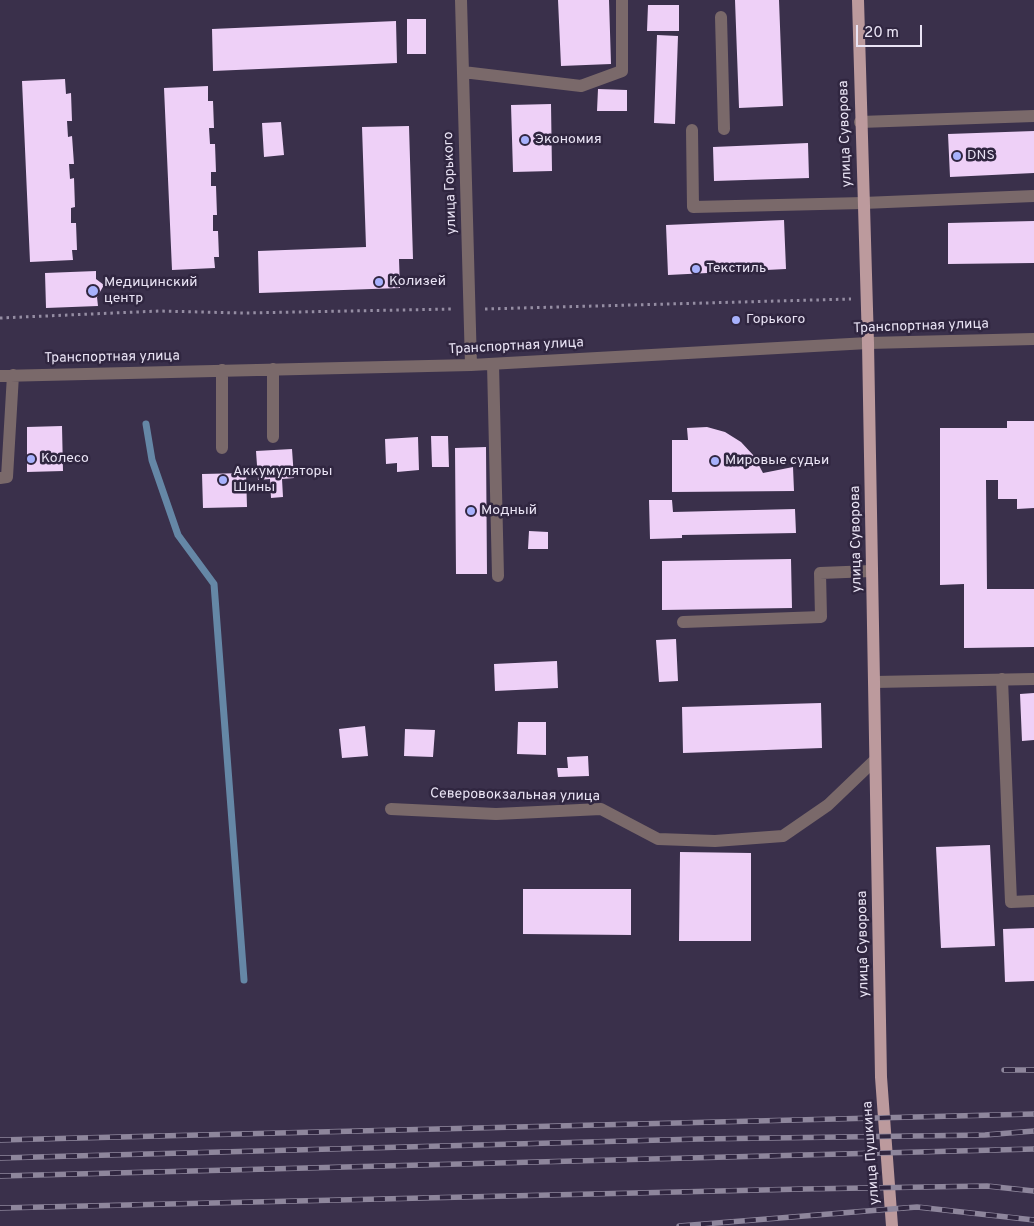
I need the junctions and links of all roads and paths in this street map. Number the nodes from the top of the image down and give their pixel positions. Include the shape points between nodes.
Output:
1 (461, 0) edge
2 (622, 0) edge
3 (858, 0) edge
4 (721, 17) dead end
5 (463, 72) junction
6 (1034, 116) edge
7 (860, 122) junction
8 (724, 129) dead end
9 (692, 130) dead end
10 (1034, 196) edge
11 (864, 203) junction
12 (866, 299) junction
13 (470, 309) junction
14 (0, 318) edge
15 (1034, 339) edge
16 (868, 343) junction
17 (493, 364) junction
18 (471, 365) junction
19 (273, 369) junction
20 (222, 370) junction
21 (6, 375) edge
22 (273, 437) dead end
23 (222, 448) dead end
24 (2, 479) edge
25 (872, 571) junction
26 (498, 576) dead end
27 (683, 622) dead end
28 (1002, 679) junction
29 (1034, 679) edge
30 (874, 682) junction
31 (875, 760) junction
32 (391, 809) dead end
33 (1034, 901) edge
34 (881, 1077) joint
35 (892, 1226) edge

1 - 5 street, улица Горького
2 - 5 street via 622,71 580,86
3 - 7 main road, улица Суворова
4 - 8 street
5 - 13 street, улица Горького
6 - 7 street
7 - 11 main road, улица Суворова
9 - 11 street via 693,207
10 - 11 street
11 - 12 main road, улица Суворова
12 - 13 path
12 - 16 main road, улица Суворова
13 - 14 path via 243,313 159,311
13 - 18 street, улица Горького
15 - 16 street, Транспортная улица
16 - 17 street, Транспортная улица
16 - 25 main road, улица Суворова
17 - 18 street, Транспортная улица
17 - 26 street
18 - 19 street, Транспортная улица
19 - 20 street, Транспортная улица
19 - 22 street
20 - 21 street, Транспортная улица
20 - 23 street
21 - 24 street
25 - 27 street via 820,572 821,617
25 - 30 main road, улица Суворова
28 - 29 street
28 - 30 street
28 - 33 street via 1011,902
30 - 31 main road, улица Суворова
31 - 32 street, Северовокзальная улица via 828,804 783,836 715,841 658,839 601,809 496,814
31 - 34 main road, улица Суворова
34 - 35 main road, улица Пушкина

